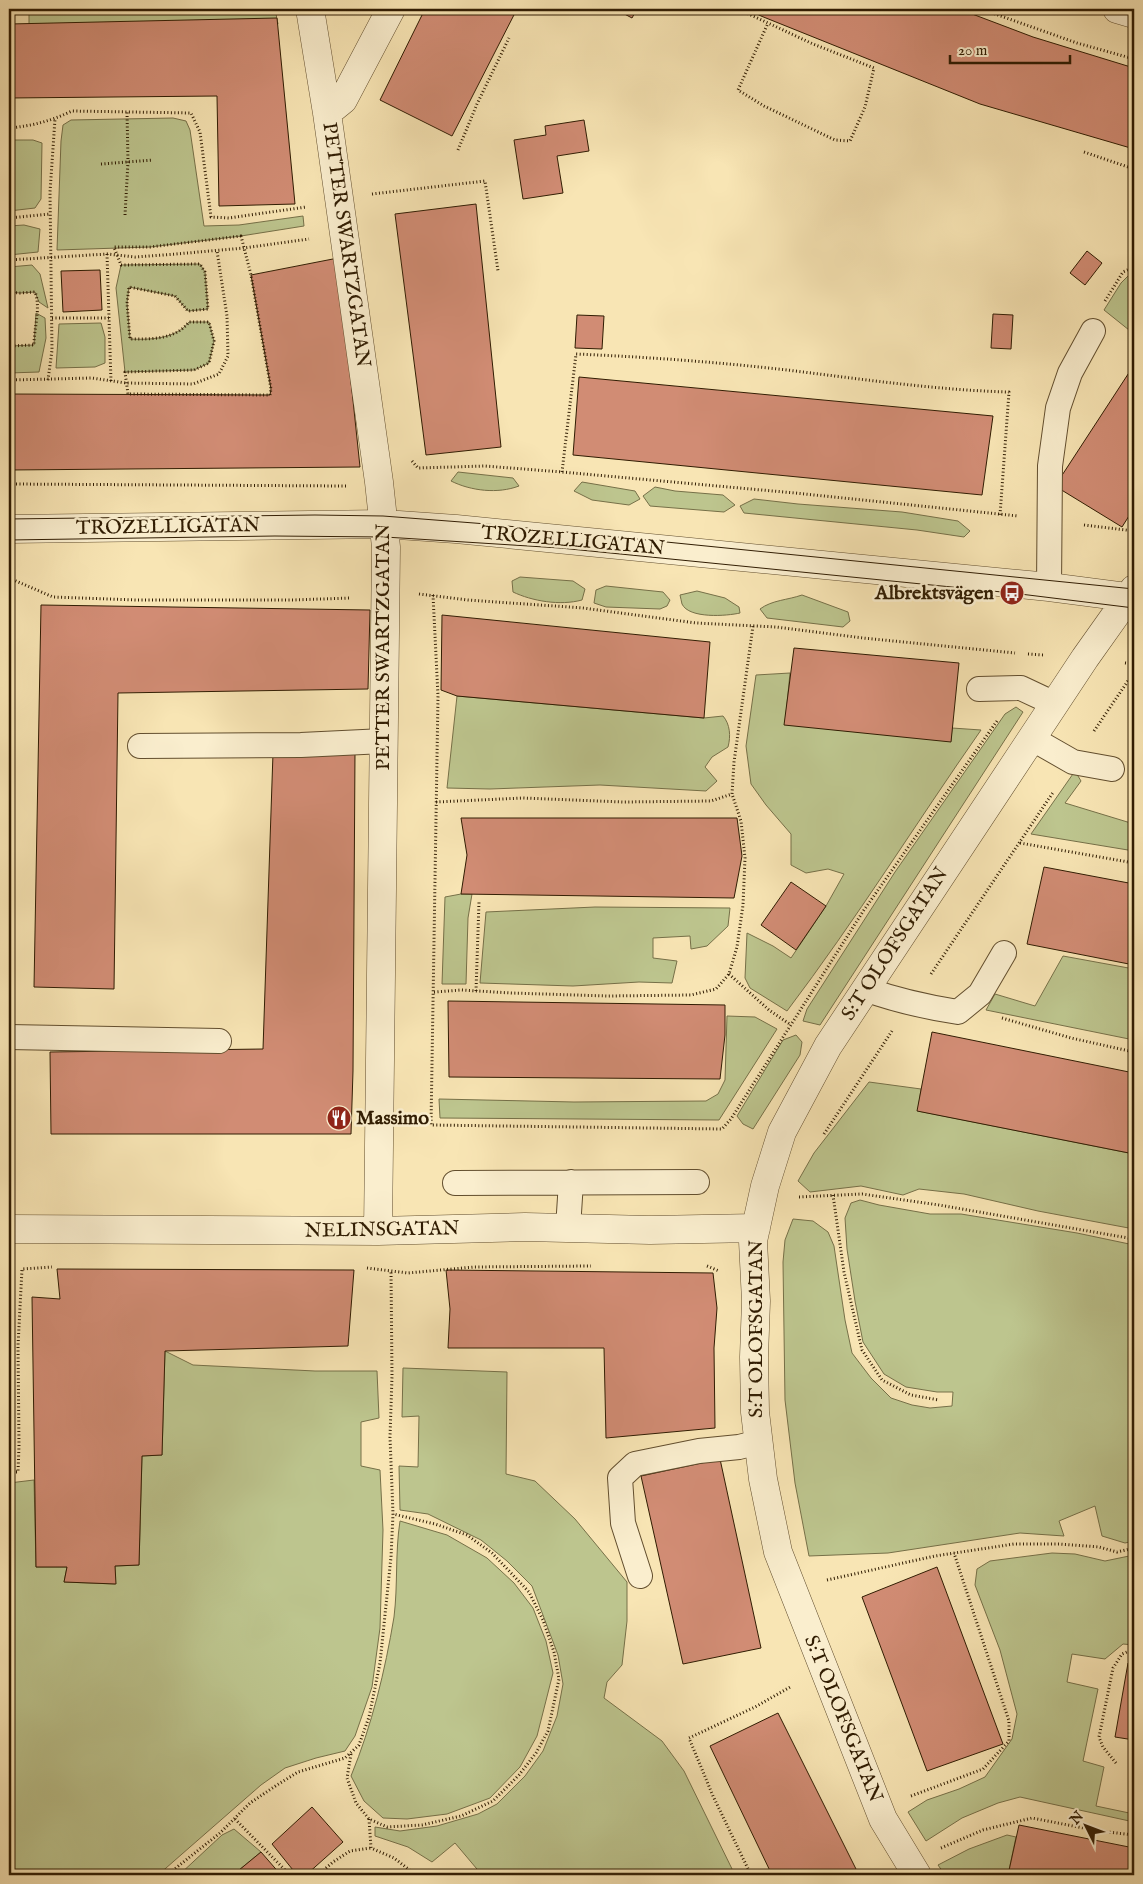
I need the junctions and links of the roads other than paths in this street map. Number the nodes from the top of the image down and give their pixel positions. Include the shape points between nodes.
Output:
1 (310, 9) edge
2 (391, 9) edge
3 (1117, 9) edge
4 (1134, 14) edge
5 (327, 113) junction
6 (1093, 331) road end
7 (384, 524) junction
8 (9, 529) edge
9 (1049, 587) junction
10 (1132, 595) edge
11 (979, 689) dead end
12 (1055, 704) junction
13 (1031, 738) junction
14 (384, 741) junction
15 (140, 746) dead end
16 (1112, 769) dead end
17 (1004, 953) dead end
18 (865, 989) junction
19 (9, 1037) edge
20 (219, 1041) dead end
21 (455, 1182) dead end
22 (571, 1182) junction
23 (697, 1182) dead end
24 (568, 1228) junction
25 (756, 1228) junction
26 (9, 1229) edge
27 (378, 1232) junction
28 (759, 1442) junction
29 (640, 1576) dead end
30 (917, 1875) edge

1 - 5 street, PETTER SWARTZGATAN
2 - 5 street via 342,100
3 - 4 street
5 - 7 street, PETTER SWARTZGATAN
6 - 9 lane via 1070,373 1058,408 1050,466
7 - 8 street, TROZELLIGATAN
7 - 9 street, TROZELLIGATAN
7 - 14 street, PETTER SWARTZGATAN
9 - 10 street, TROZELLIGATAN
10 - 12 street, S:T OLOFSGATAN
11 - 12 lane via 1021,688
12 - 13 street, S:T OLOFSGATAN
13 - 16 lane via 1073,762
13 - 18 street, S:T OLOFSGATAN
14 - 15 lane
14 - 27 street, PETTER SWARTZGATAN
17 - 18 lane via 980,994 958,1012 931,1008
18 - 25 street, S:T OLOFSGATAN via 828,1046 782,1132 764,1186
19 - 20 lane
21 - 22 lane
22 - 23 lane
22 - 24 lane
24 - 25 street, NELINSGATAN
24 - 27 street, NELINSGATAN via 525,1226
25 - 28 street, S:T OLOFSGATAN via 753,1241 754,1357
26 - 27 street, NELINSGATAN
28 - 29 lane via 635,1464 620,1478 623,1523
28 - 30 street, S:T OLOFSGATAN via 778,1552 883,1819

